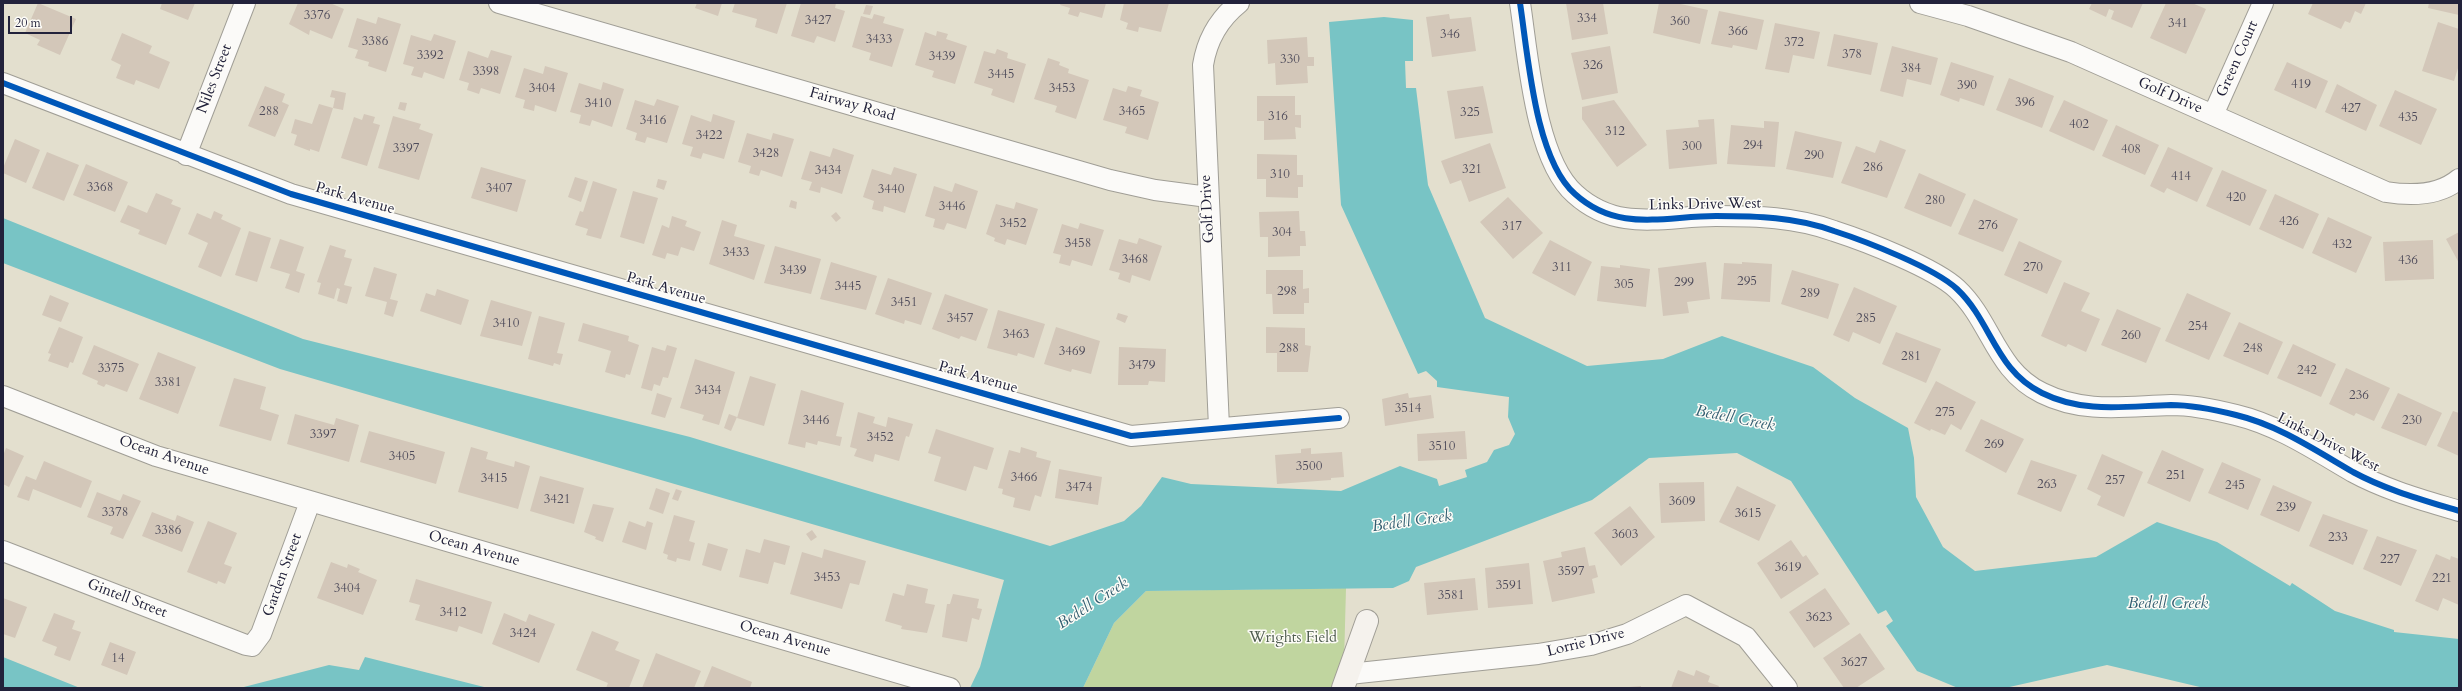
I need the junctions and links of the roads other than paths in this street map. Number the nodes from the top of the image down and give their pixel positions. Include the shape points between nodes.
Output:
1 (245, 3) edge
2 (499, 3) edge
3 (1239, 3) edge
4 (1520, 3) edge
5 (1920, 3) edge
6 (2263, 3) edge
7 (1969, 10) edge
8 (3, 83) edge
9 (2213, 115) junction
10 (186, 154) junction
11 (2459, 179) edge
12 (1208, 197) junction
13 (3, 396) edge
14 (1339, 418) dead end
15 (1219, 427) junction
16 (310, 502) junction
17 (2459, 511) edge
18 (3, 550) edge
19 (1367, 621) dead end
20 (252, 646) joint
21 (1346, 681) edge
22 (950, 688) edge
23 (1787, 688) edge

1 - 10 street, Niles Street
2 - 12 street, Fairway Road via 1110,180 1155,190
3 - 12 street, Golf Drive via 1219,24 1208,45 1203,65
4 - 17 street, Links Drive West via 1538,115 1551,164 1573,193 1599,211 1612,217 1635,220 1714,216 1770,217 1834,230 1924,268 1957,288 1974,310 1997,352 2014,375 2061,402 2092,408 2175,405 2236,415 2273,428 2326,454 2355,473 2402,493
5 - 7 street, Golf Drive
6 - 9 street, Green Court
7 - 9 street, Golf Drive
8 - 10 street, Park Avenue
9 - 11 street, Golf Drive via 2386,192 2408,196 2436,191
10 - 15 street, Park Avenue via 291,194 1131,436
12 - 15 street, Golf Drive
13 - 16 street, Ocean Avenue via 156,456
14 - 15 street, Park Avenue
16 - 20 street, Garden Street via 261,634
16 - 22 street, Ocean Avenue
18 - 20 street, Gintell Street
19 - 21 street
21 - 23 street, Lorrie Drive via 1591,644 1627,634 1686,605 1746,637

